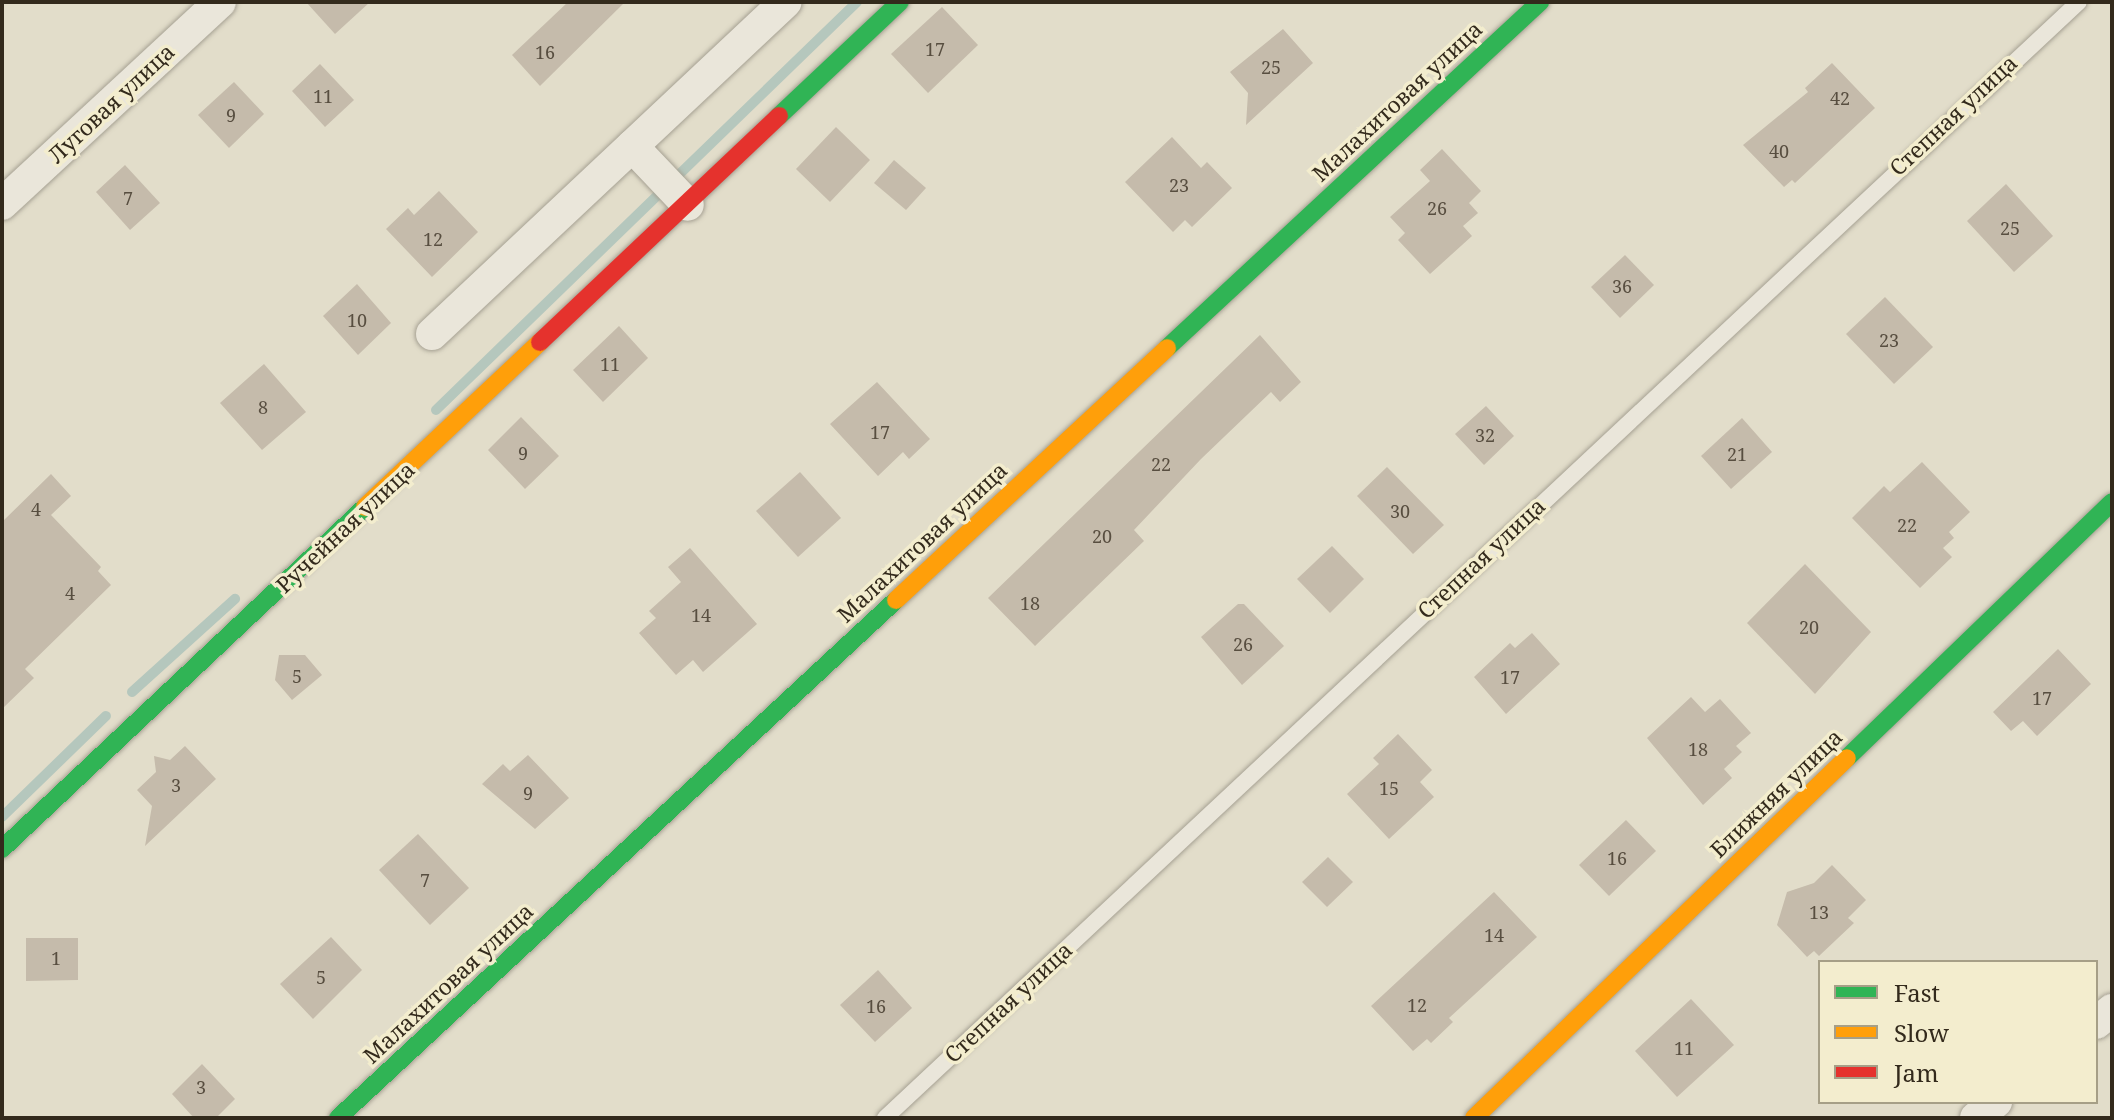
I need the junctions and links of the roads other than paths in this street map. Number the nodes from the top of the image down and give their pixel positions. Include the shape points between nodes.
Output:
1 (220, 2) edge
2 (786, 2) edge
3 (900, 2) edge
4 (1540, 2) edge
5 (2079, 2) edge
6 (632, 146) junction
7 (2, 204) edge
8 (688, 205) junction
9 (432, 334) dead end
10 (2112, 502) edge
11 (2, 849) edge
12 (1994, 1104) edge
13 (338, 1118) edge
14 (885, 1118) edge
15 (1474, 1118) edge
16 (1976, 1118) edge

1 - 7 street, Луговая улица
2 - 6 street
3 - 8 street, Ручейная улица
4 - 13 street, Малахитовая улица
5 - 14 lane, Степная улица
6 - 8 street
6 - 9 street
8 - 11 street, Ручейная улица
10 - 15 street, Ближняя улица
12 - 16 street

